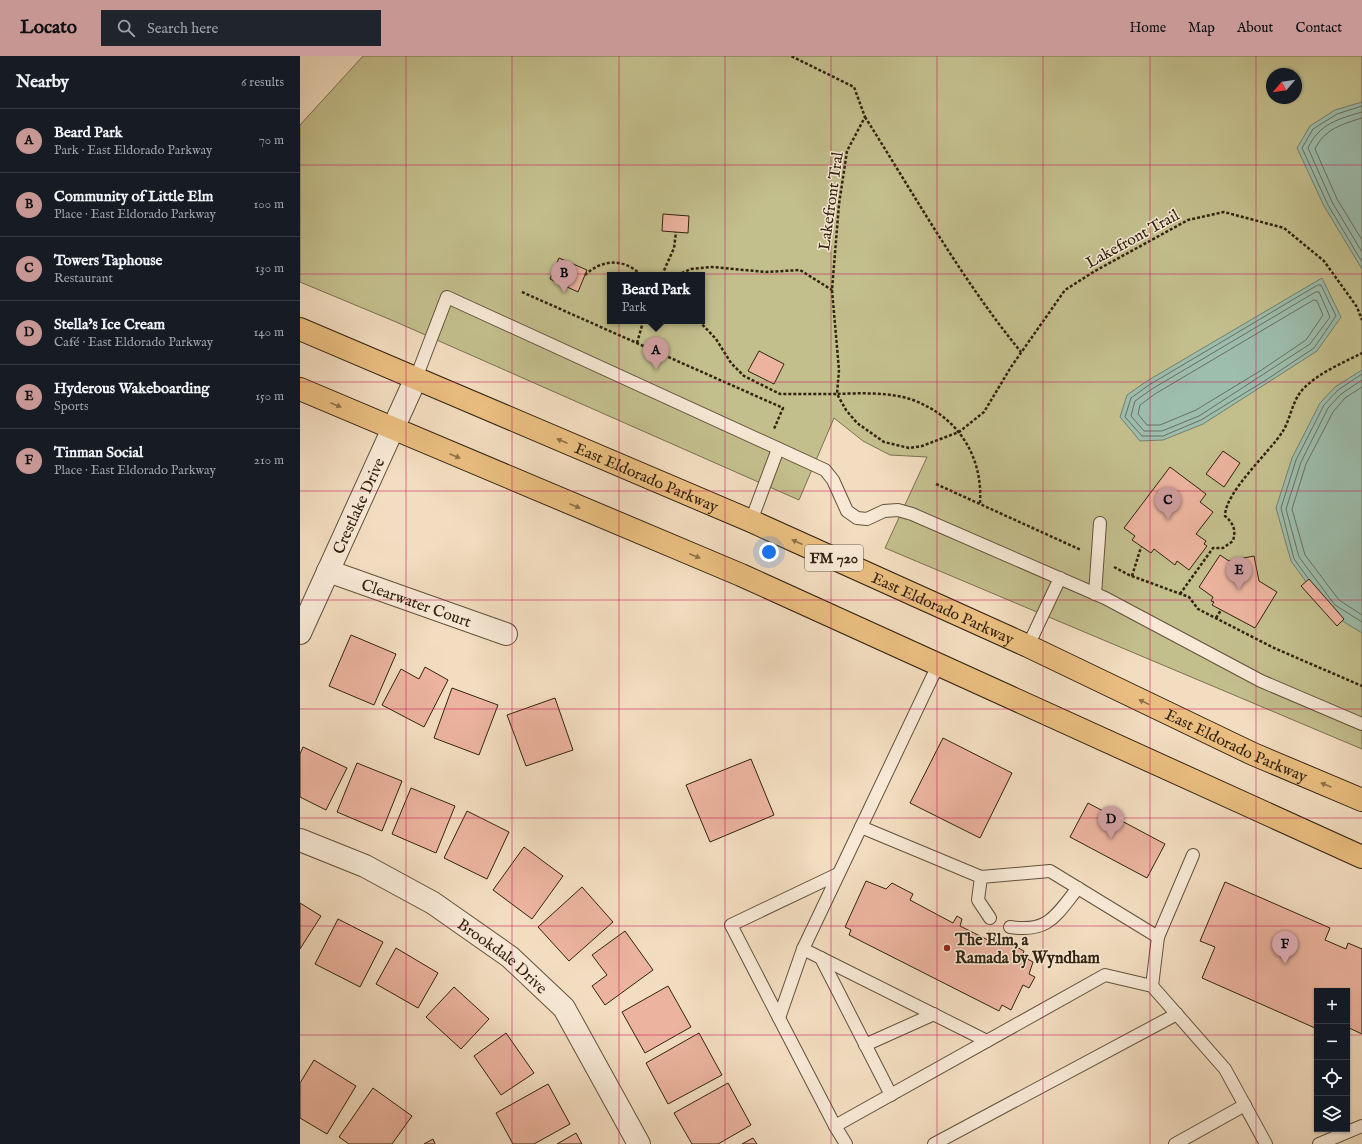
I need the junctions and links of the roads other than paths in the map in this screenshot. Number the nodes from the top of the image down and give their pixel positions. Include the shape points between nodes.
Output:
1 (300, 329) edge
2 (416, 378) junction
3 (300, 389) edge
4 (392, 429) junction
5 (773, 446) junction
6 (751, 521) junction
7 (1100, 523) dead end
8 (328, 571) junction
9 (1060, 578) junction
10 (1095, 594) junction
11 (300, 633) edge
12 (506, 634) dead end
13 (1028, 646) junction
14 (938, 665) junction
15 (1362, 724) edge
16 (1362, 800) edge
17 (861, 827) junction
18 (300, 840) edge
19 (1193, 855) dead end
20 (1362, 857) edge
21 (838, 874) junction
22 (981, 877) junction
23 (1078, 888) junction
24 (990, 918) dead end
25 (1010, 927) dead end
26 (1158, 938) junction
27 (803, 949) junction
28 (821, 958) junction
29 (1152, 986) junction
30 (934, 1014) junction
31 (1177, 1014) junction
32 (779, 1018) junction
33 (987, 1041) junction
34 (865, 1045) junction
35 (891, 1095) junction
36 (1245, 1105) junction
37 (835, 1126) junction
38 (1362, 1126) edge
39 (639, 1144) edge
40 (846, 1144) edge
41 (934, 1144) edge
42 (1175, 1144) edge
43 (1266, 1144) edge
44 (1319, 1144) edge

1 - 2 main road, East Eldorado Parkway / FM 720
2 - 4 street, Crestlake Drive
2 - 5 lane via 447,298
6 -> 2 main road, East Eldorado Parkway / FM 720
3 -> 4 main road
4 - 8 street, Crestlake Drive
4 -> 14 main road via 741,575
5 - 6 lane
5 - 9 lane via 825,470 833,480 847,511 857,518 867,519 891,510 905,512
13 -> 6 main road, East Eldorado Parkway / FM 720
7 - 10 lane
8 - 11 street, Crestlake Drive
8 - 12 street, Clearwater Court
9 - 10 lane
9 - 13 lane
10 - 15 lane via 1262,681
16 -> 13 main road, East Eldorado Parkway / FM 720 via 1253,754
14 - 17 lane
14 - 20 main road
17 - 21 lane
17 - 22 lane
18 - 39 street, Brookdale Drive via 365,866 433,903 510,956 564,1008
19 - 26 lane
21 - 27 lane
21 - 32 lane via 731,925
22 - 23 lane via 1050,872
22 - 24 lane via 978,900
23 - 25 lane via 1051,922 1026,929
23 - 26 lane
26 - 29 lane
27 - 28 lane
27 - 32 lane
28 - 30 lane
28 - 34 lane
29 - 31 lane
29 - 33 lane via 1105,975
30 - 33 lane
30 - 34 lane
31 - 36 lane via 1225,1069
31 - 41 lane
32 - 37 lane
33 - 35 lane
34 - 35 lane
35 - 37 lane
36 - 42 lane
36 - 43 lane
37 - 40 lane
38 - 44 lane

